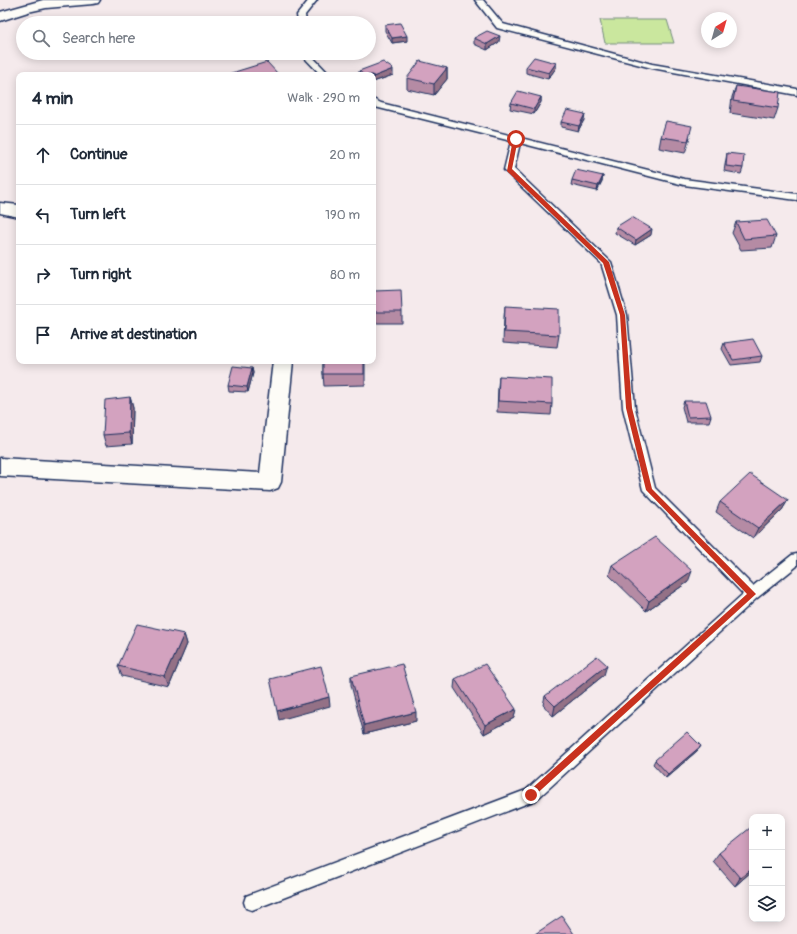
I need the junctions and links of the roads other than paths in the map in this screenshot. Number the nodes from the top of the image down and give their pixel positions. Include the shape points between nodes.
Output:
1 (67, 0) edge
2 (93, 0) edge
3 (313, 0) edge
4 (479, 0) edge
5 (301, 16) edge
6 (0, 17) edge
7 (311, 60) edge
8 (323, 72) edge
9 (797, 92) edge
10 (376, 104) edge
11 (516, 139) junction
12 (797, 197) edge
13 (0, 208) edge
14 (16, 211) edge
15 (283, 364) edge
16 (0, 467) edge
17 (797, 559) edge
18 (752, 594) junction
19 (252, 902) dead end

1 - 2 street
1 - 6 street via 41,4
3 - 5 lane
4 - 9 lane via 500,26 652,66
7 - 8 lane
10 - 11 lane
11 - 12 lane via 684,182
11 - 18 lane via 509,170 606,262 622,315 629,408 649,490
13 - 14 street
15 - 16 street via 270,482
17 - 18 lane
18 - 19 lane via 531,795

